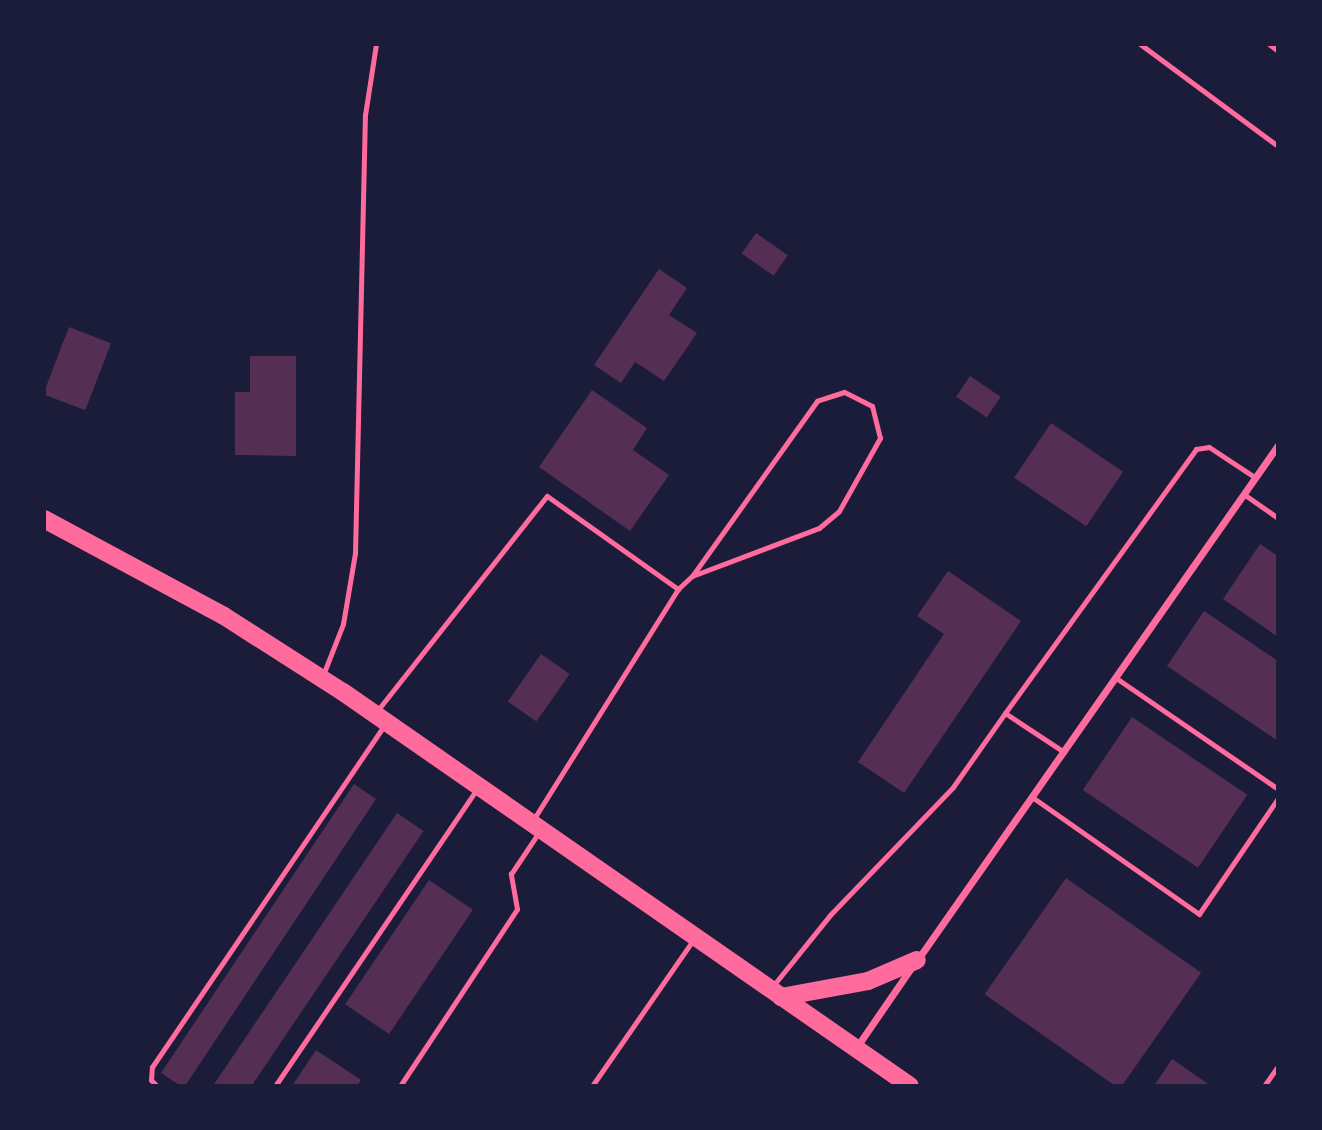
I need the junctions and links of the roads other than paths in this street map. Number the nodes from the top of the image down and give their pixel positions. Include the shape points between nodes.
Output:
1 (376, 44) edge
2 (1140, 44) edge
3 (1269, 44) edge
4 (1278, 51) edge
5 (1278, 146) edge
6 (1278, 445) edge
7 (1256, 478) junction
8 (1245, 495) junction
9 (1278, 518) edge
10 (44, 519) edge
11 (692, 576) junction
12 (678, 589) junction
13 (321, 678) junction
14 (1116, 678) junction
15 (1005, 713) junction
16 (380, 718) junction
17 (1064, 752) junction
18 (478, 786) junction
19 (1278, 789) edge
20 (1032, 797) junction
21 (1278, 797) edge
22 (536, 826) junction
23 (695, 937) junction
24 (917, 960) junction
25 (776, 993) junction
26 (855, 1048) junction
27 (1278, 1066) edge
28 (900, 1083) edge
29 (157, 1086) edge
30 (275, 1086) edge
31 (400, 1086) edge
32 (592, 1086) edge
33 (1264, 1086) edge

1 - 13 lane via 365,115 355,553 343,624
2 - 5 lane
3 - 4 lane
6 - 7 street
7 - 8 street
7 - 15 lane via 1209,447 1196,449
8 - 9 lane
8 - 14 street
10 - 13 main road via 224,616
11 - 11 lane via 819,528 839,511 880,438 872,406 844,392 817,401
11 - 12 lane
12 - 16 lane via 547,496
12 - 22 lane
13 - 16 main road
14 - 17 street
14 - 19 lane
15 - 17 lane
15 - 25 lane via 953,787 830,915
16 - 18 main road
16 - 29 lane via 152,1067 151,1080
17 - 20 street
18 - 22 main road
18 - 30 lane
20 - 21 lane via 1199,914
20 - 24 street
22 - 23 main road
22 - 31 lane via 511,874 517,909
23 - 25 main road
23 - 32 lane
24 - 25 main road via 868,981
24 - 26 street
25 - 26 main road
26 - 28 main road
27 - 33 lane

